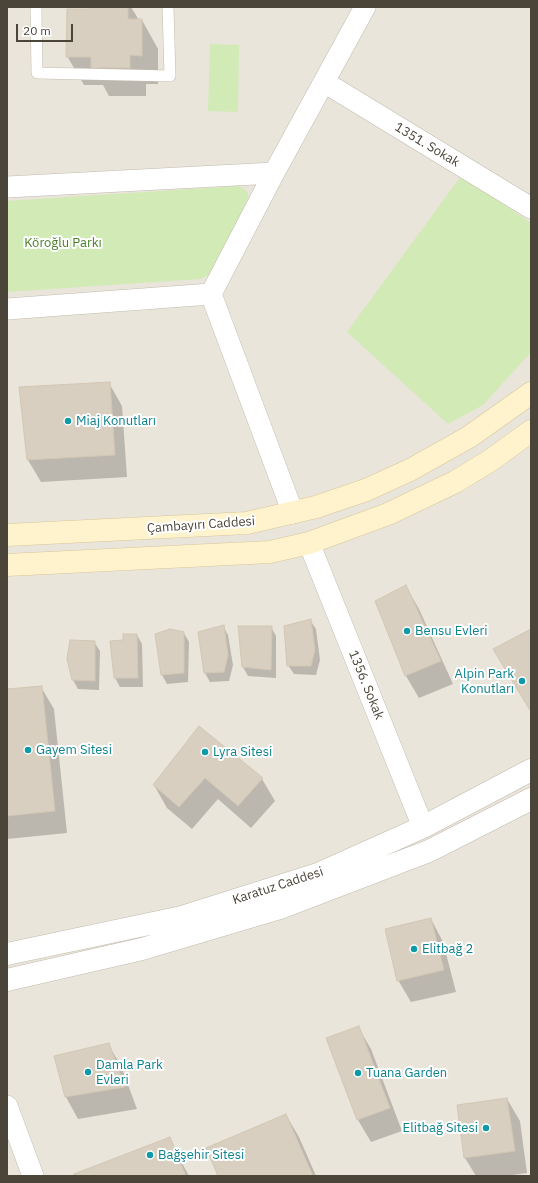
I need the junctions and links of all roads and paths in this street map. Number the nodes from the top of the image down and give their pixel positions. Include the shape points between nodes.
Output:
1 (36, 7) edge
2 (168, 7) edge
3 (365, 7) edge
4 (324, 82) junction
5 (274, 173) junction
6 (7, 187) edge
7 (531, 208) edge
8 (211, 294) junction
9 (7, 309) edge
10 (531, 392) edge
11 (531, 431) edge
12 (293, 513) junction
13 (7, 535) edge
14 (309, 543) junction
15 (7, 565) edge
16 (531, 770) edge
17 (531, 799) edge
18 (423, 827) junction
19 (7, 954) edge
20 (7, 980) edge
21 (7, 1106) edge
22 (33, 1176) edge

1 - 2 lane via 37,73 170,76
3 - 4 street
4 - 5 street
4 - 7 street, 1351. Sokak
5 - 6 street
5 - 8 street
8 - 9 street
8 - 12 street
10 - 12 main road, Çambayırı Caddesi via 469,437 410,470 366,490
11 - 14 main road via 491,460 454,482 388,514
12 - 13 main road, Çambayırı Caddesi via 247,523
14 - 15 main road via 270,552
14 - 18 street, 1356. Sokak
16 - 18 street, Karatuz Caddesi
17 - 20 street, Karatuz Caddesi via 429,851 280,908 142,950
18 - 19 street, Karatuz Caddesi via 318,874 182,917
21 - 22 street

